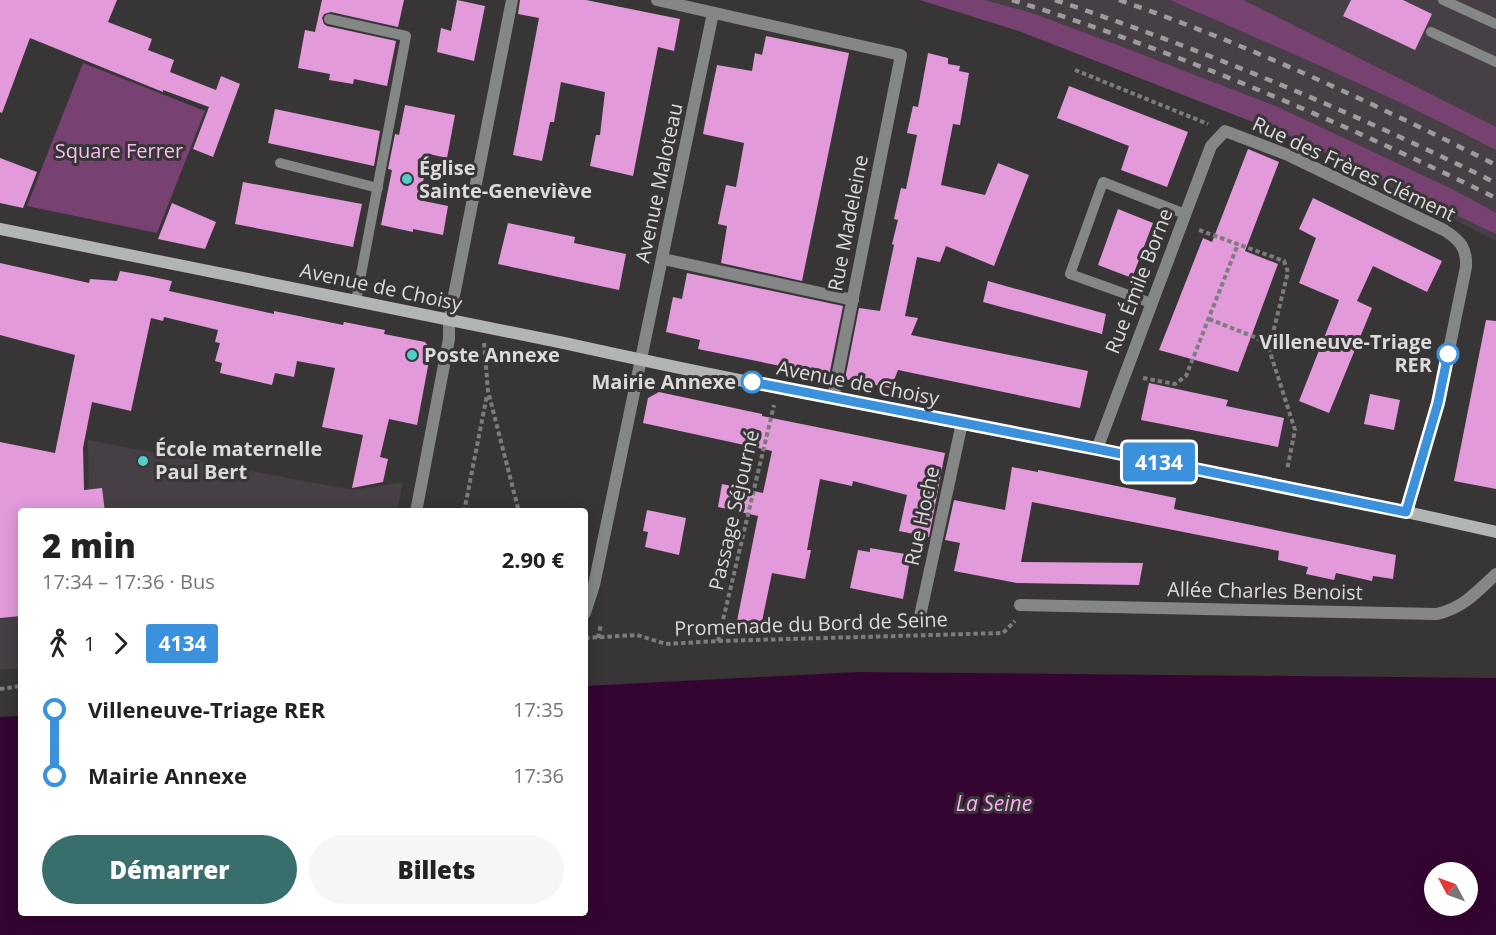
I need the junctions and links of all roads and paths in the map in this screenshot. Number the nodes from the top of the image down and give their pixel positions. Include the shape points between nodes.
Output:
1 (512, 0) edge
2 (657, 0) edge
3 (1443, 0) edge
4 (713, 13) junction
5 (329, 19) dead end
6 (1496, 24) edge
7 (1431, 32) dead end
8 (1496, 62) edge
9 (1075, 70) dead end
10 (1225, 131) junction
11 (280, 163) dead end
12 (378, 188) junction
13 (1183, 218) junction
14 (0, 229) edge
15 (1238, 244) junction
16 (663, 259) junction
17 (853, 300) junction
18 (356, 301) junction
19 (1151, 303) junction
20 (1209, 319) junction
21 (449, 321) junction
22 (486, 328) junction
23 (1269, 349) junction
24 (642, 361) junction
25 (1125, 374) junction
26 (779, 387) junction
27 (488, 391) junction
28 (833, 398) junction
29 (962, 423) junction
30 (1097, 449) junction
31 (1284, 487) junction
32 (417, 508) edge
33 (465, 508) edge
34 (518, 508) edge
35 (1406, 512) junction
36 (1496, 532) edge
37 (1496, 574) edge
38 (588, 604) edge
39 (1022, 606) joint
40 (920, 616) dead end
41 (588, 638) edge
42 (718, 641) junction
43 (18, 686) edge
44 (0, 689) edge

1 - 21 street
2 - 4 street
3 - 6 lane
4 - 16 street, Avenue Maloteau
4 - 17 street, Rue Madeleine via 901,55
5 - 12 lane via 406,36
7 - 8 lane
9 - 10 path
10 - 13 street, Rue Émile Borne via 1210,146
10 - 35 street, Rue des Frères Clément via 1288,155 1444,230 1464,246 1467,267 1438,403
11 - 12 lane
12 - 18 lane
13 - 15 path
13 - 19 street, Rue Émile Borne
13 - 19 lane via 1103,182 1070,274
14 - 18 main road, Avenue de Choisy
15 - 20 path
15 - 23 path via 1284,261 1287,272
16 - 17 street
16 - 24 street, Avenue Maloteau
17 - 28 street, Rue Madeleine
18 - 21 main road, Avenue de Choisy
19 - 25 street, Rue Émile Borne
20 - 23 path via 1257,338
20 - 25 path via 1186,376 1175,384
21 - 22 main road, Avenue de Choisy
21 - 32 street via 449,339
22 - 24 main road, Avenue de Choisy
22 - 27 path
23 - 31 path via 1294,430
24 - 26 main road, Avenue de Choisy
24 - 38 street, Avenue Maloteau
25 - 30 street, Rue Émile Borne
26 - 28 main road, Avenue de Choisy
26 - 42 path, Passage Séjourné
27 - 33 path
27 - 34 path
28 - 29 main road, Avenue de Choisy
29 - 30 main road, Avenue de Choisy
29 - 40 street, Rue Hoche
30 - 31 main road, Avenue de Choisy
31 - 35 main road, Avenue de Choisy
35 - 36 main road, Avenue de Choisy
37 - 39 street, Allée Charles Benoist via 1454,610 1437,614
39 - 42 path, Promenade du Bord de Seine via 1003,633
41 - 42 path, Promenade du Bord de Seine via 637,635 666,644
43 - 44 path

